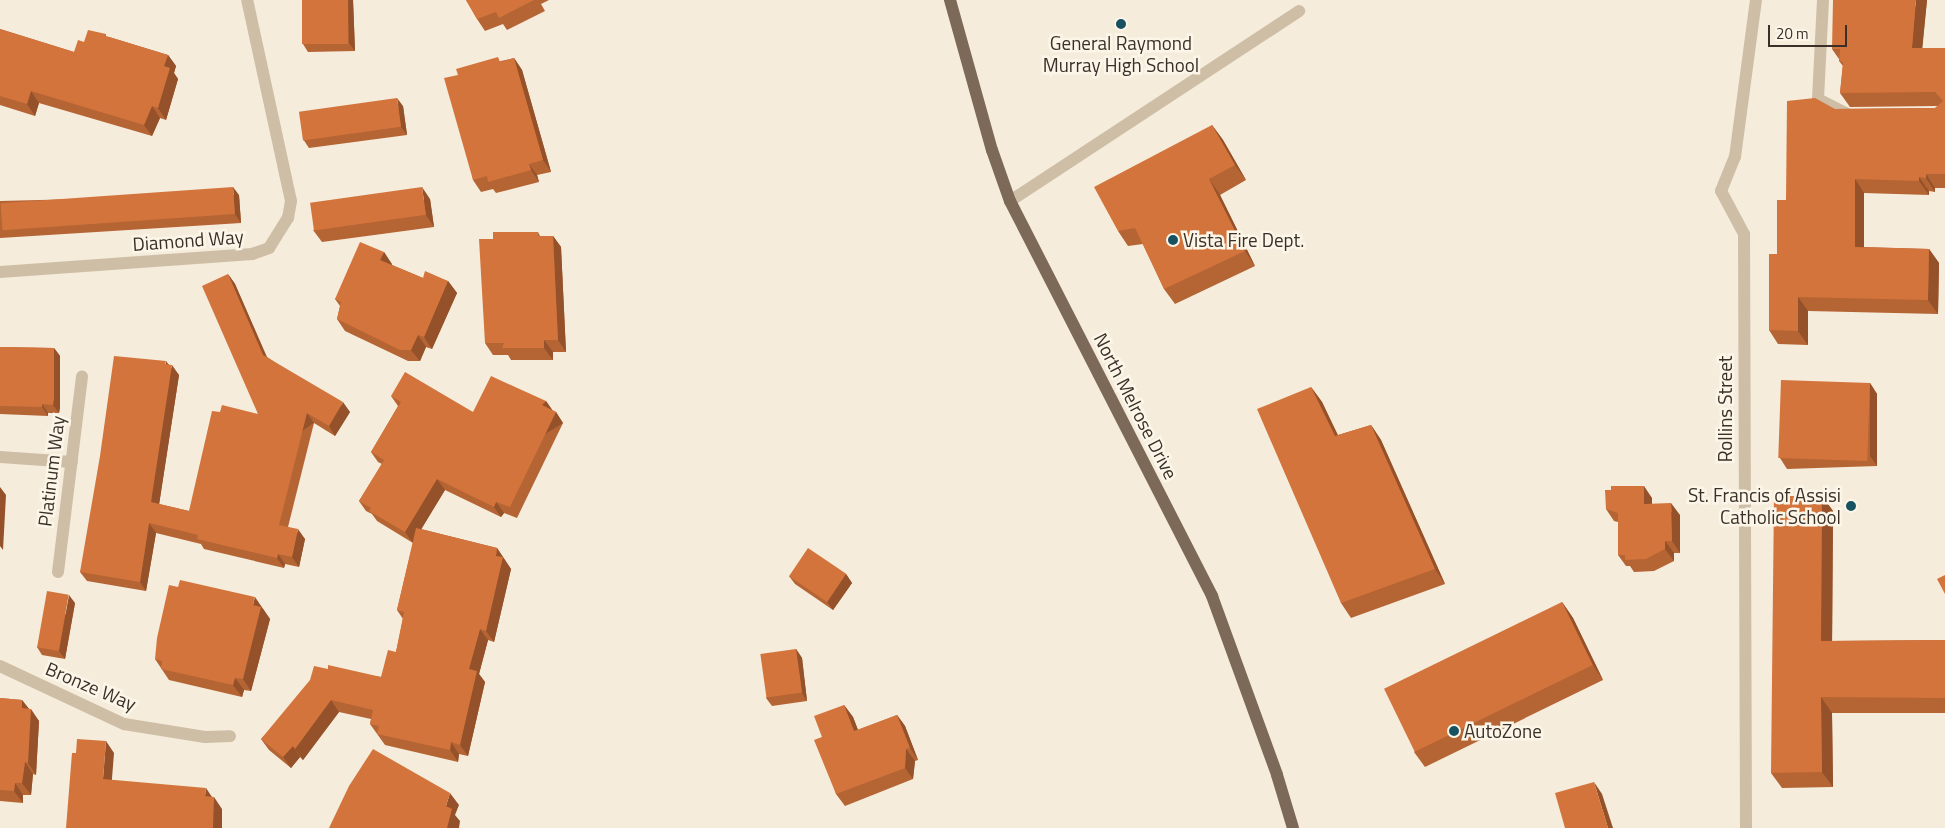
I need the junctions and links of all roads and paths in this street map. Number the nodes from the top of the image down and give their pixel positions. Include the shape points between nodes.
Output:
1 (246, 0) edge
2 (950, 0) edge
3 (1756, 0) edge
4 (1823, 0) edge
5 (1299, 11) dead end
6 (1865, 115) edge
7 (1010, 201) junction
8 (0, 272) edge
9 (82, 376) dead end
10 (0, 457) edge
11 (72, 462) junction
12 (58, 572) dead end
13 (0, 666) edge
14 (230, 736) dead end
15 (1293, 828) edge
16 (1746, 828) edge

1 - 8 street, Diamond Way via 291,202 288,218 269,248 252,254
2 - 7 main road, North Melrose Drive via 992,150
3 - 16 street, Rollins Street via 1735,157 1721,191 1744,234
4 - 6 street via 1818,99 1845,115
5 - 7 street
7 - 15 main road, North Melrose Drive via 1212,596
9 - 11 street, Platinum Way
10 - 11 street
11 - 12 street, Platinum Way
13 - 14 street, Bronze Way via 124,724 205,737

